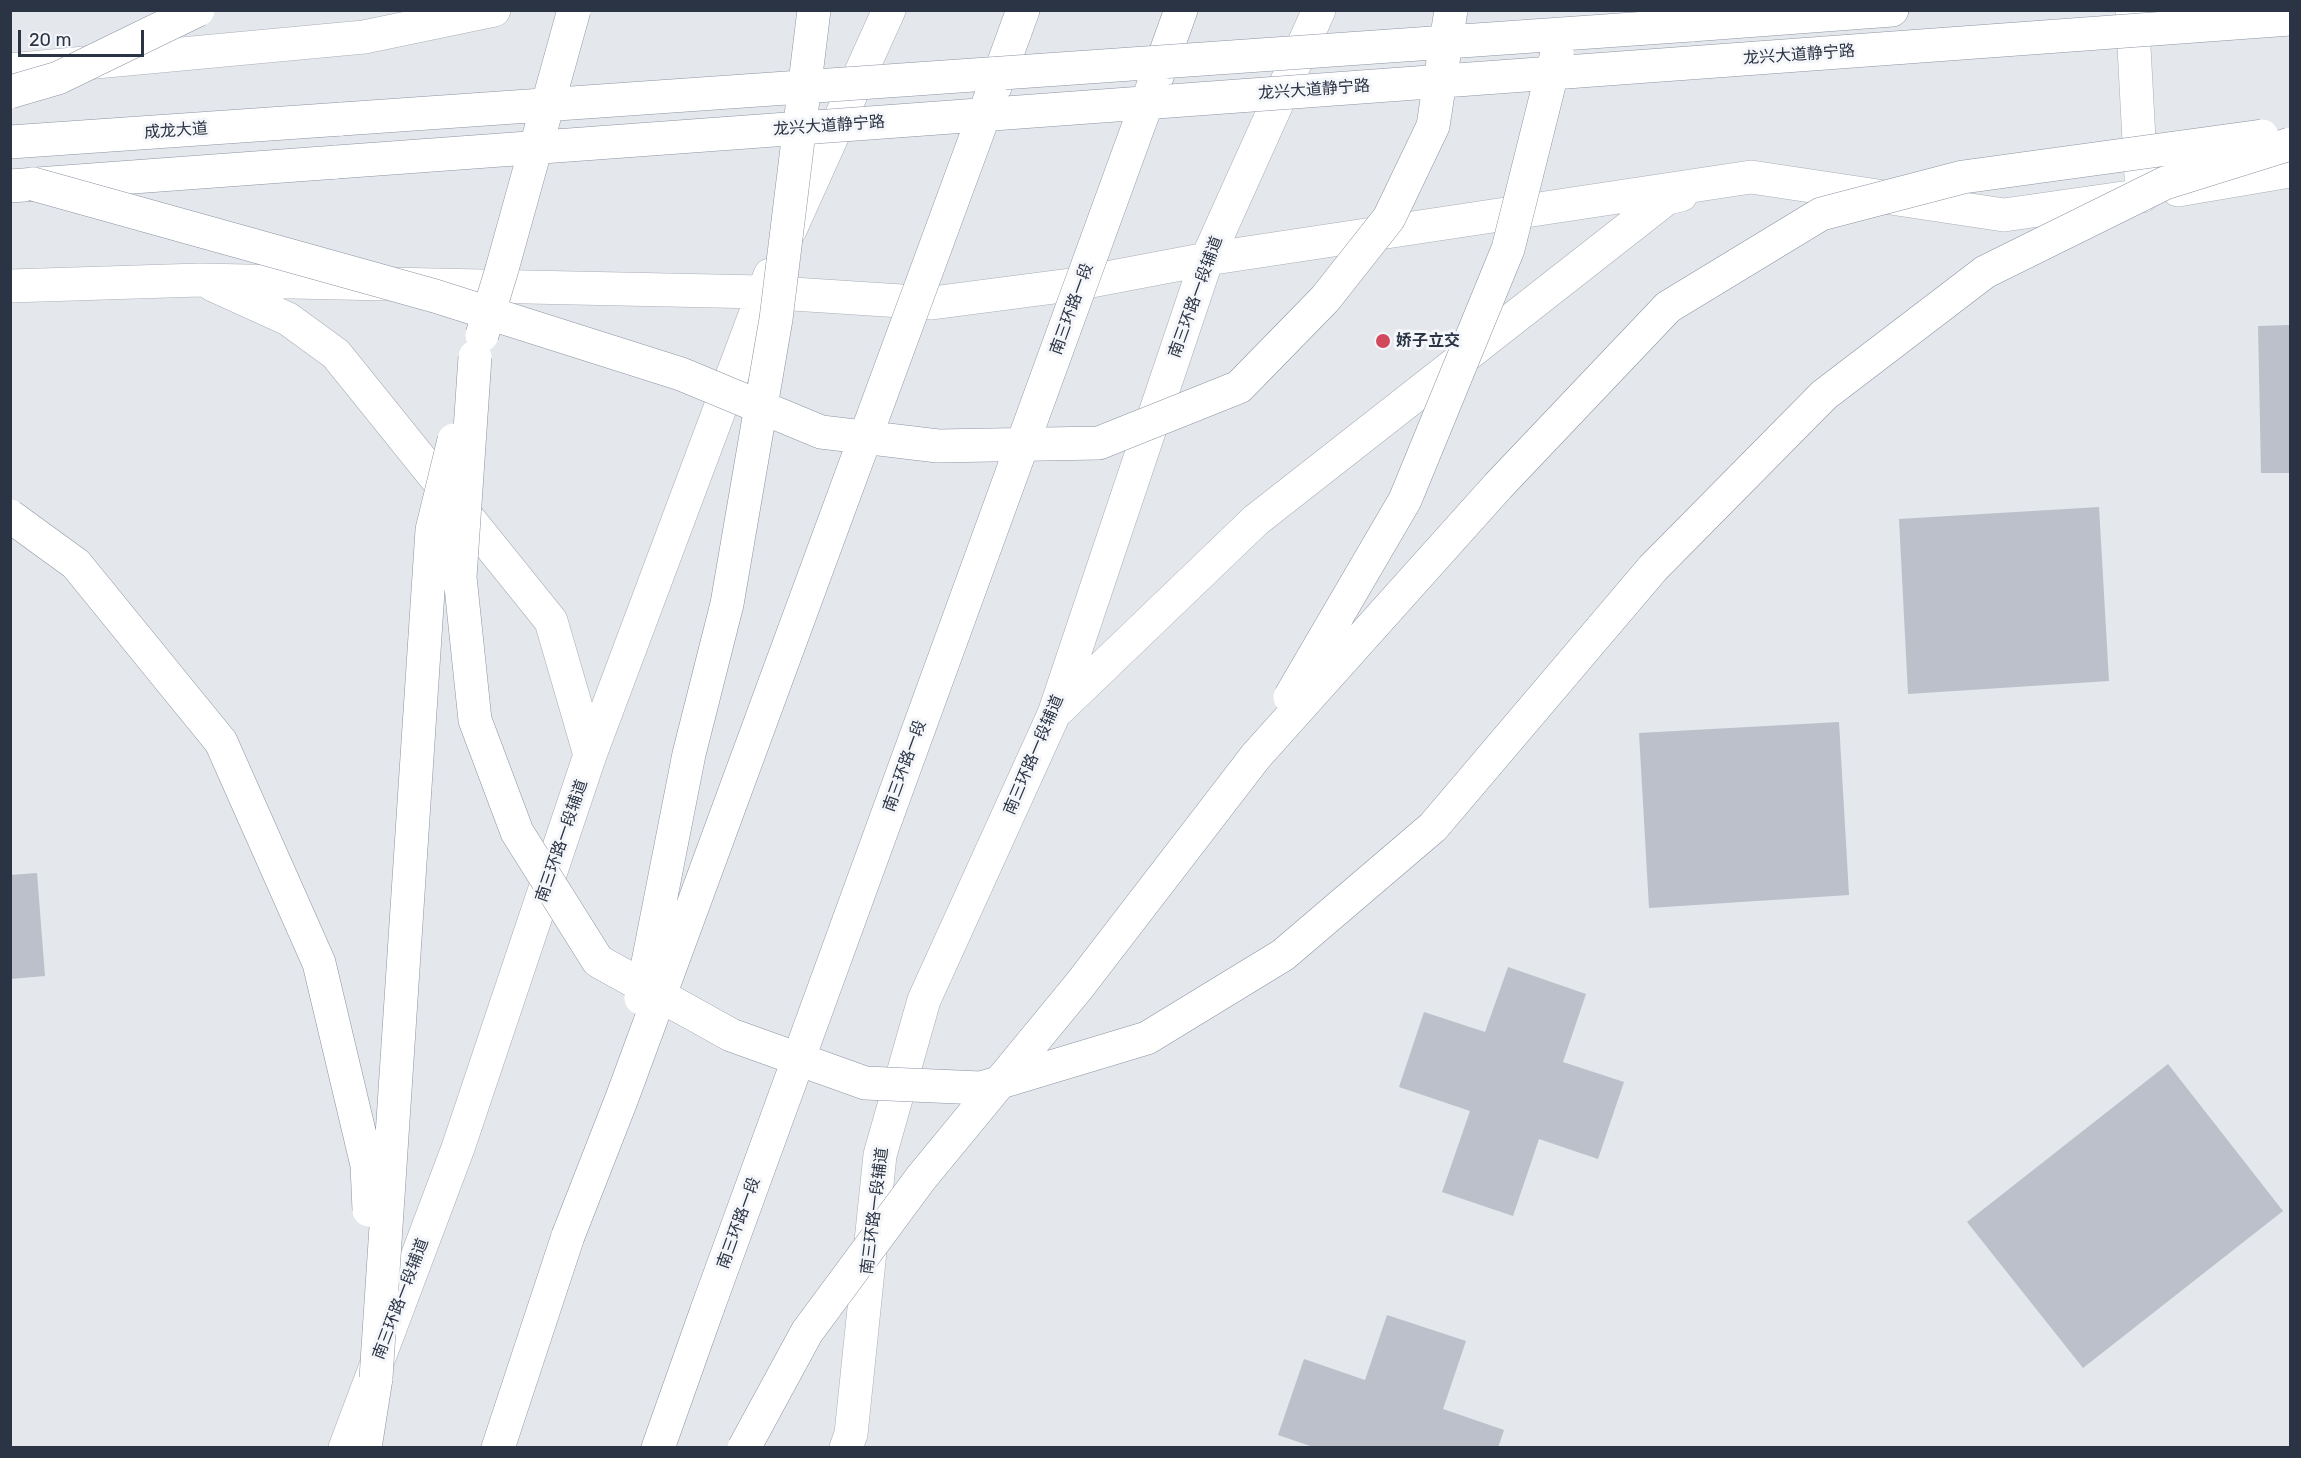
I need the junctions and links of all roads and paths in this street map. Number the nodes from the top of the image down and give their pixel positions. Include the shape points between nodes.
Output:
1 (198, 10) edge
2 (425, 10) edge
3 (494, 10) edge
4 (574, 10) edge
5 (814, 10) edge
6 (889, 10) edge
7 (1023, 10) edge
8 (1181, 10) edge
9 (1319, 10) edge
10 (1451, 10) edge
11 (1568, 10) edge
12 (1892, 10) edge
13 (2132, 10) edge
14 (2290, 19) edge
15 (364, 38) junction
16 (10, 70) edge
17 (10, 92) edge
18 (2290, 132) edge
19 (10, 142) edge
20 (2290, 144) edge
21 (2290, 171) edge
22 (1751, 177) junction
23 (22, 185) edge
24 (2142, 196) junction
25 (1208, 259) junction
26 (200, 280) junction
27 (10, 286) edge
28 (762, 292) junction
29 (475, 357) junction
30 (10, 516) edge
31 (1054, 714) junction
32 (590, 755) junction
33 (1256, 756) junction
34 (622, 1098) junction
35 (376, 1378) junction
36 (345, 1448) edge
37 (365, 1448) edge
38 (498, 1448) edge
39 (658, 1448) edge
40 (744, 1448) edge
41 (846, 1448) edge

1 - 17 main road, bridge via 58,78
2 - 15 main road
3 - 15 main road
4 - 29 main road, bridge
5 - 34 main road, bridge via 776,319 727,604 689,754
6 - 28 main road, 南三环路一段辅道
7 - 34 main road, bridge
8 - 39 main road, 南三环路一段, bridge
9 - 25 main road, 南三环路一段辅道
10 - 23 main road, bridge via 1433,126 1389,218 1325,299 1239,387 1099,443 938,446 820,432 681,374 446,300
11 - 33 main road, bridge via 1508,249 1405,500
12 - 19 main road, 成龙大道, bridge
13 - 24 main road
14 - 23 main road, 龙兴大道静宁路, bridge
15 - 16 main road
18 - 33 main road, bridge via 1963,177 1821,214 1668,307 1497,486
20 - 29 main road, bridge via 2165,183 1985,272 1824,395 1653,568 1433,827 1283,956 1147,1038 981,1088 865,1083 731,1035 598,961 516,832 475,720 460,577
21 - 24 main road
22 - 24 main road via 2004,215
22 - 25 main road
22 - 31 main road via 1667,198 1256,519
25 - 28 main road via 1070,285 932,303
25 - 31 main road, 南三环路一段辅道
26 - 27 main road
26 - 28 main road
26 - 32 main road via 288,319 336,354 551,621
28 - 32 main road, 南三环路一段辅道
29 - 35 main road, bridge via 432,530
30 - 35 main road, bridge via 76,564 221,742 319,963 367,1165
31 - 41 main road, 南三环路一段辅道 via 924,1000 889,1122 880,1155 851,1434
32 - 36 main road, 南三环路一段辅道 via 458,1148
33 - 40 main road, bridge via 1079,986 921,1178 807,1332
34 - 38 main road, bridge via 568,1236
35 - 37 main road

